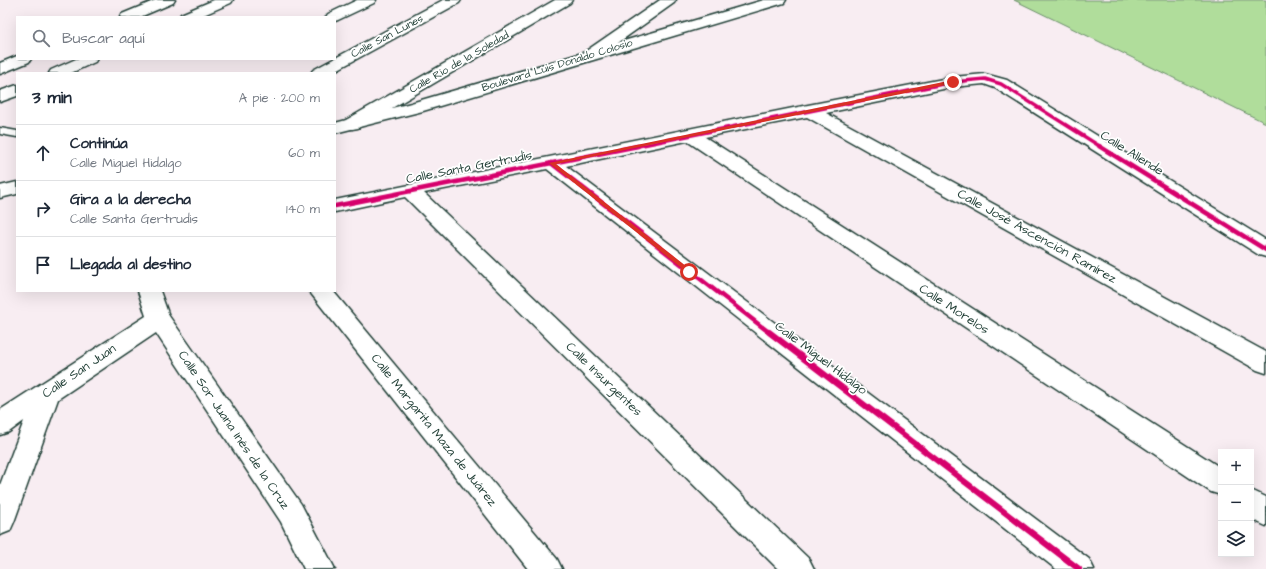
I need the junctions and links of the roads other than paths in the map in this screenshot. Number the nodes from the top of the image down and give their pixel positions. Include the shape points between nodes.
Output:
1 (168, 0) edge
2 (226, 0) edge
3 (369, 0) edge
4 (454, 0) edge
5 (565, 0) edge
6 (668, 0) edge
7 (779, 0) edge
8 (129, 16) edge
9 (188, 16) edge
10 (335, 16) edge
11 (592, 54) junction
12 (20, 60) edge
13 (87, 60) edge
14 (0, 68) edge
15 (63, 71) edge
16 (321, 72) edge
17 (985, 79) joint
18 (16, 90) edge
19 (0, 97) edge
20 (808, 110) junction
21 (352, 124) junction
22 (336, 128) edge
23 (0, 131) edge
24 (16, 134) edge
25 (688, 134) junction
26 (552, 163) junction
27 (16, 188) edge
28 (409, 190) junction
29 (0, 192) edge
30 (336, 206) edge
31 (1266, 250) edge
32 (149, 292) edge
33 (321, 292) edge
34 (158, 319) junction
35 (1266, 363) edge
36 (48, 392) junction
37 (0, 424) edge
38 (1218, 481) edge
39 (1254, 505) edge
40 (1266, 513) edge
41 (0, 522) edge
42 (320, 569) edge
43 (547, 569) edge
44 (799, 569) edge
45 (1079, 569) edge

1 - 8 street
2 - 9 street
3 - 10 street
4 - 16 street, Calle San Lunes
5 - 21 street, Calle Río de la Soledad
6 - 11 street
7 - 11 street, Boulevard Luis Donaldo Colosio
11 - 21 street, Boulevard Luis Donaldo Colosio
12 - 14 street
13 - 15 street
17 - 20 street, Calle Santa Gertrudis via 953,82
17 - 31 street, Calle Allende via 1001,84
18 - 19 street
20 - 25 street, Calle Santa Gertrudis
20 - 35 street, Calle José Ascención Ramírez
21 - 22 street, Boulevard Luis Donaldo Colosio
23 - 24 lane
25 - 26 street, Calle Santa Gertrudis
25 - 38 street, Calle Morelos
26 - 28 street, Calle Santa Gertrudis
26 - 45 street, Calle Miguel Hidalgo via 689,272
27 - 29 street
28 - 30 street, Calle Santa Gertrudis
28 - 44 street, Calle Insurgentes
32 - 34 street, Calle Sor Juana Inés de la Cruz
33 - 43 street, Calle Margarita Maza de Juárez
34 - 36 street, Calle San Juan
34 - 42 street, Calle Sor Juana Inés de la Cruz via 291,513
36 - 37 street, Calle San Juan
36 - 41 street
39 - 40 street

